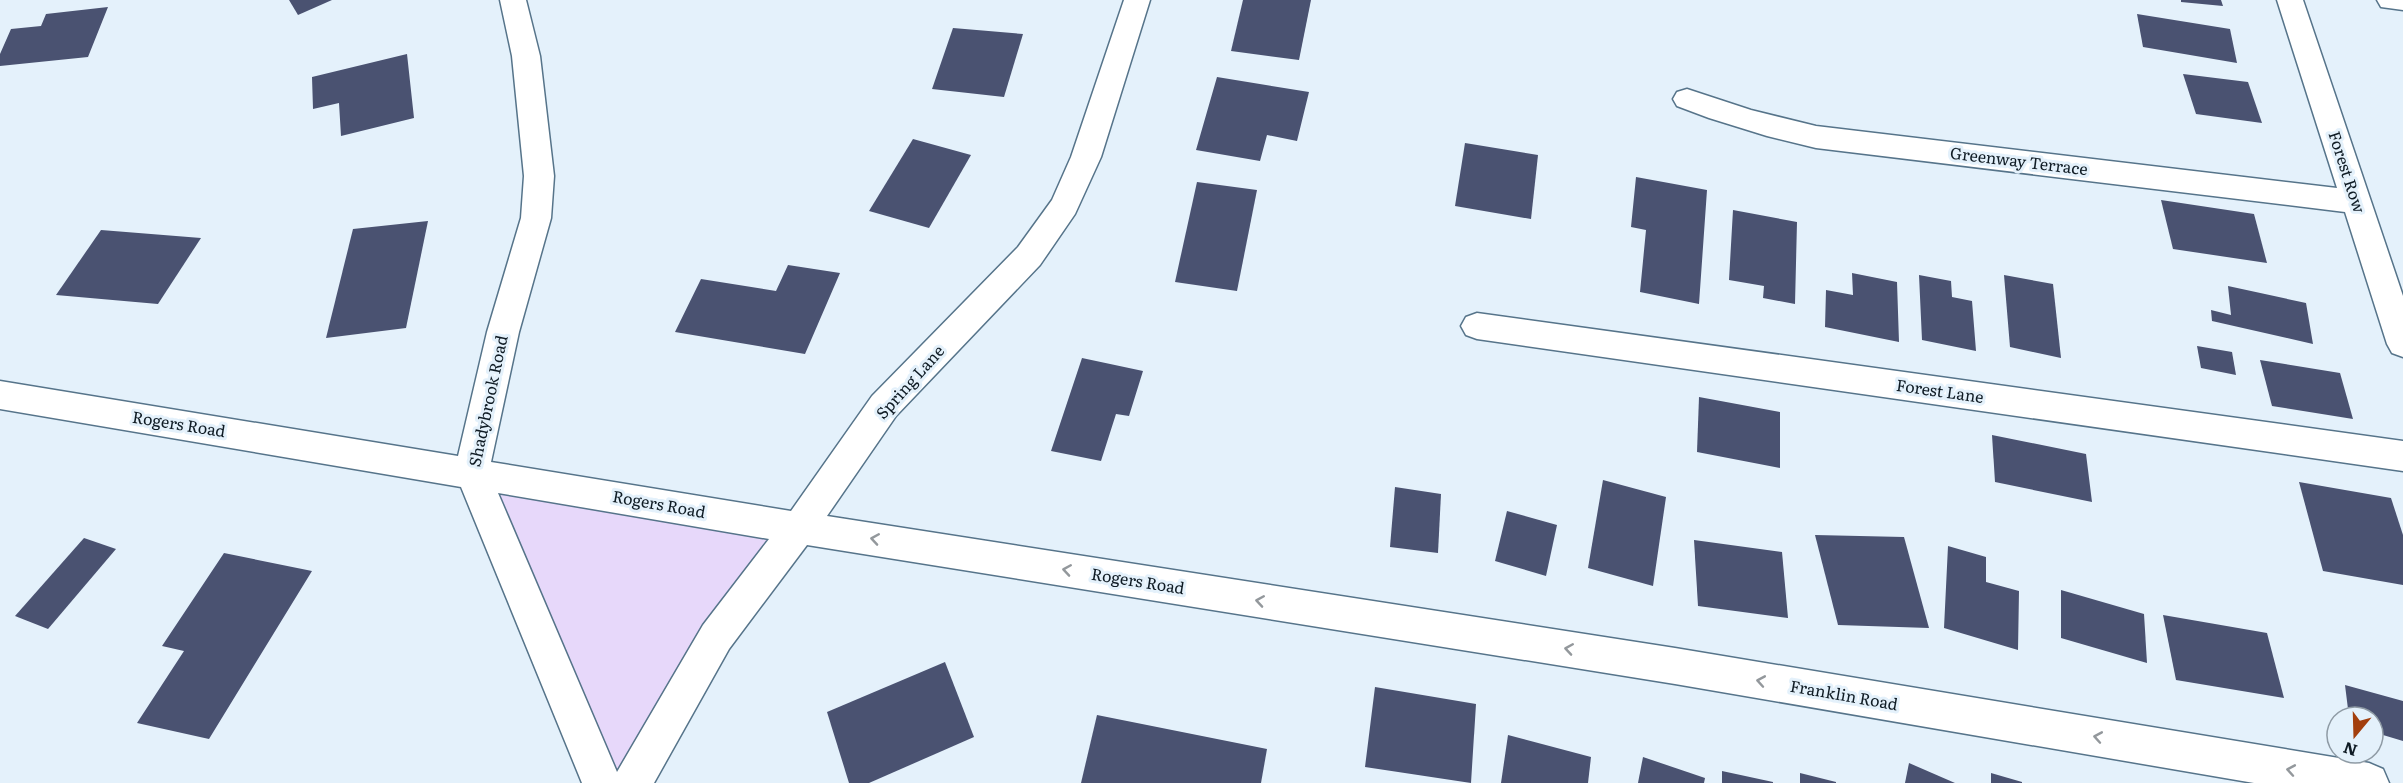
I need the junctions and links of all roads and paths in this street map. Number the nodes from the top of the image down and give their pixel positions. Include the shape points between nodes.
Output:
1 (513, 0) edge
2 (1137, 0) edge
3 (2290, 0) edge
4 (2390, 0) edge
5 (2403, 1) edge
6 (1687, 99) dead end
7 (2356, 202) junction
8 (1477, 326) dead end
9 (2403, 344) edge
10 (0, 395) edge
11 (2403, 456) edge
12 (472, 472) junction
13 (799, 528) junction
14 (1318, 610) joint
15 (602, 783) edge
16 (632, 783) edge
17 (2369, 783) edge

1 - 12 street, Shadybrook Road via 526,56 539,176 536,218 503,333
2 - 13 street, Spring Lane via 1086,157 1064,206 1029,256 884,406
3 - 7 street, Forest Row
4 - 5 street
6 - 7 street, Greenway Terrace via 1773,129 1816,137
7 - 9 street, Forest Row
8 - 11 street, Forest Lane
10 - 12 street, Rogers Road
12 - 13 street, Rogers Road
12 - 15 street, Shadybrook Road
14 -> 13 street, Rogers Road
13 - 16 street, Spring Lane via 716,637
17 -> 14 street, Franklin Road

